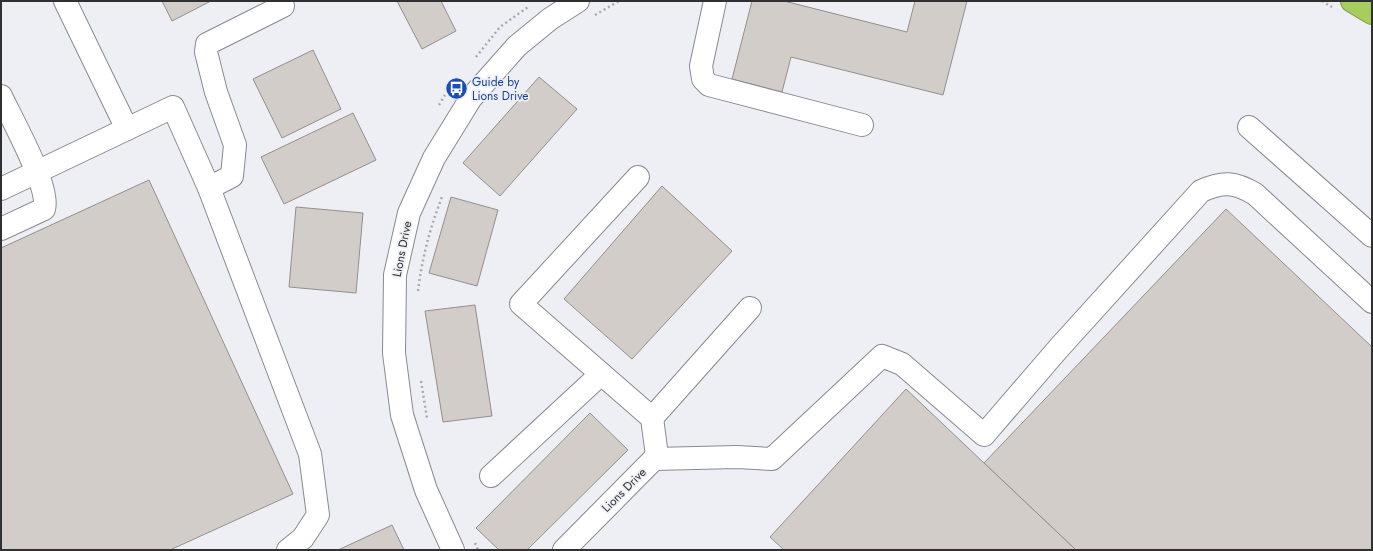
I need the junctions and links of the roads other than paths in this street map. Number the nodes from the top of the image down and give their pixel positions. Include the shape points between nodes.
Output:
1 (65, 1) edge
2 (715, 1) edge
3 (1352, 1) edge
4 (283, 6) dead end
5 (584, 9) edge
6 (1372, 13) edge
7 (1, 96) edge
8 (862, 125) dead end
9 (1249, 127) dead end
10 (127, 129) junction
11 (37, 172) junction
12 (638, 177) dead end
13 (209, 188) junction
14 (1, 189) edge
15 (1, 229) edge
16 (1372, 236) edge
17 (1372, 302) edge
18 (750, 308) dead end
19 (601, 374) junction
20 (652, 418) junction
21 (654, 459) junction
22 (491, 476) dead end
23 (288, 550) edge
24 (453, 550) edge
25 (564, 550) edge

1 - 10 street
2 - 8 street via 701,66 704,79 709,85
3 - 6 highway
4 - 13 street via 207,44 206,52 216,92 235,145 232,176
5 - 24 street, Lions Drive via 550,20 517,46 471,98 434,158 409,213 395,275 394,353 402,416 426,490
7 - 11 street
9 - 16 street
10 - 11 street
10 - 13 street via 173,107
11 - 14 street
11 - 15 street via 46,202 44,208
12 - 19 street via 521,304
13 - 23 street via 310,454 318,515 303,538
17 - 21 street via 1255,194 1241,186 1214,185 1201,191 984,435 902,364 882,356 772,459
18 - 20 street
19 - 20 street
19 - 22 street
20 - 21 street, Lions Drive via 657,456
21 - 25 street, Lions Drive

